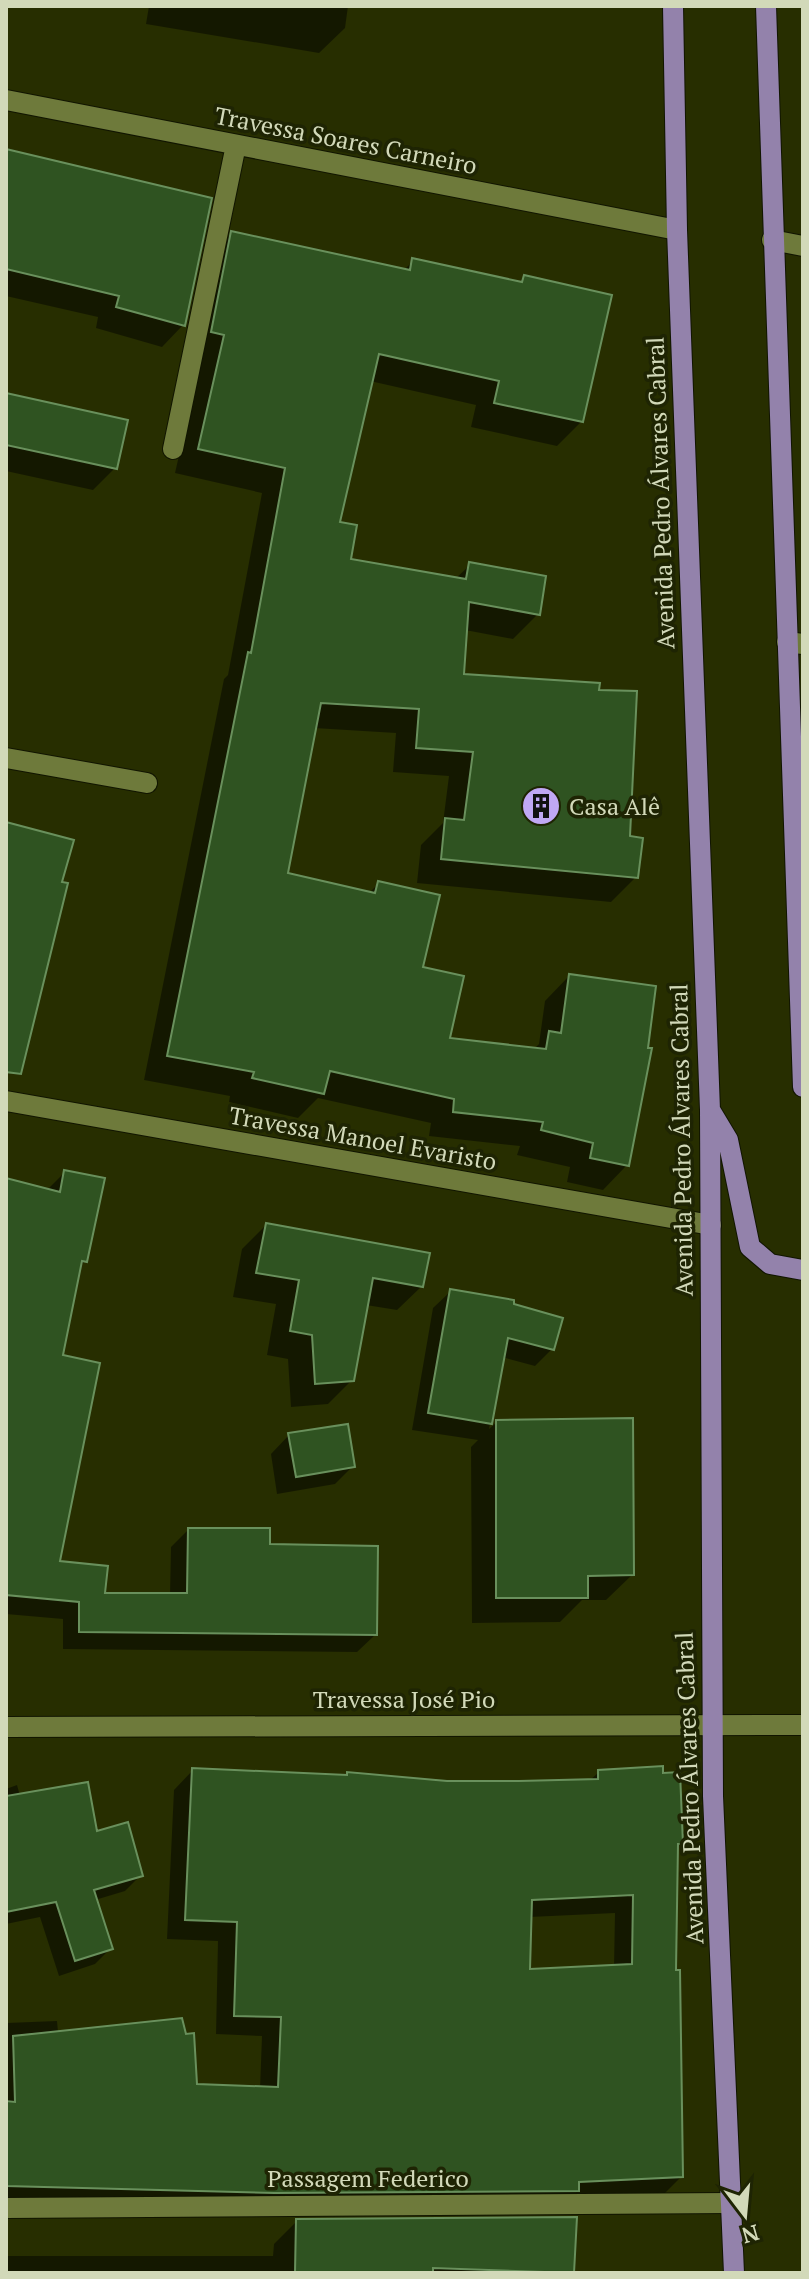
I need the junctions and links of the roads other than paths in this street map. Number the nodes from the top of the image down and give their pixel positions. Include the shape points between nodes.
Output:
1 (673, 6) edge
2 (766, 6) edge
3 (6, 100) edge
4 (236, 145) junction
5 (677, 230) junction
6 (772, 240) junction
7 (803, 246) edge
8 (173, 449) dead end
9 (795, 643) edge
10 (6, 758) edge
11 (147, 783) dead end
12 (803, 1087) edge
13 (6, 1101) edge
14 (710, 1110) junction
15 (711, 1225) junction
16 (803, 1270) edge
17 (713, 1724) junction
18 (803, 1725) edge
19 (6, 1727) edge
20 (730, 2203) junction
21 (6, 2208) edge
22 (734, 2273) edge

1 - 5 main road, Avenida Pedro Álvares Cabral
2 - 6 main road
3 - 4 street, Travessa Soares Carneiro
4 - 5 street, Travessa Soares Carneiro
4 - 8 street
5 - 14 main road, Avenida Pedro Álvares Cabral
6 - 7 street
6 - 9 main road
9 - 12 main road
10 - 11 street
13 - 15 street, Travessa Manoel Evaristo
14 - 15 main road, Avenida Pedro Álvares Cabral
14 - 16 main road via 728,1140 750,1247 770,1264
15 - 17 main road, Avenida Pedro Álvares Cabral
17 - 18 street, Travessa José Pio
17 - 19 street, Travessa José Pio
17 - 20 main road, Avenida Pedro Álvares Cabral
20 - 21 street, Passagem Federico
20 - 22 main road, Avenida Pedro Álvares Cabral

